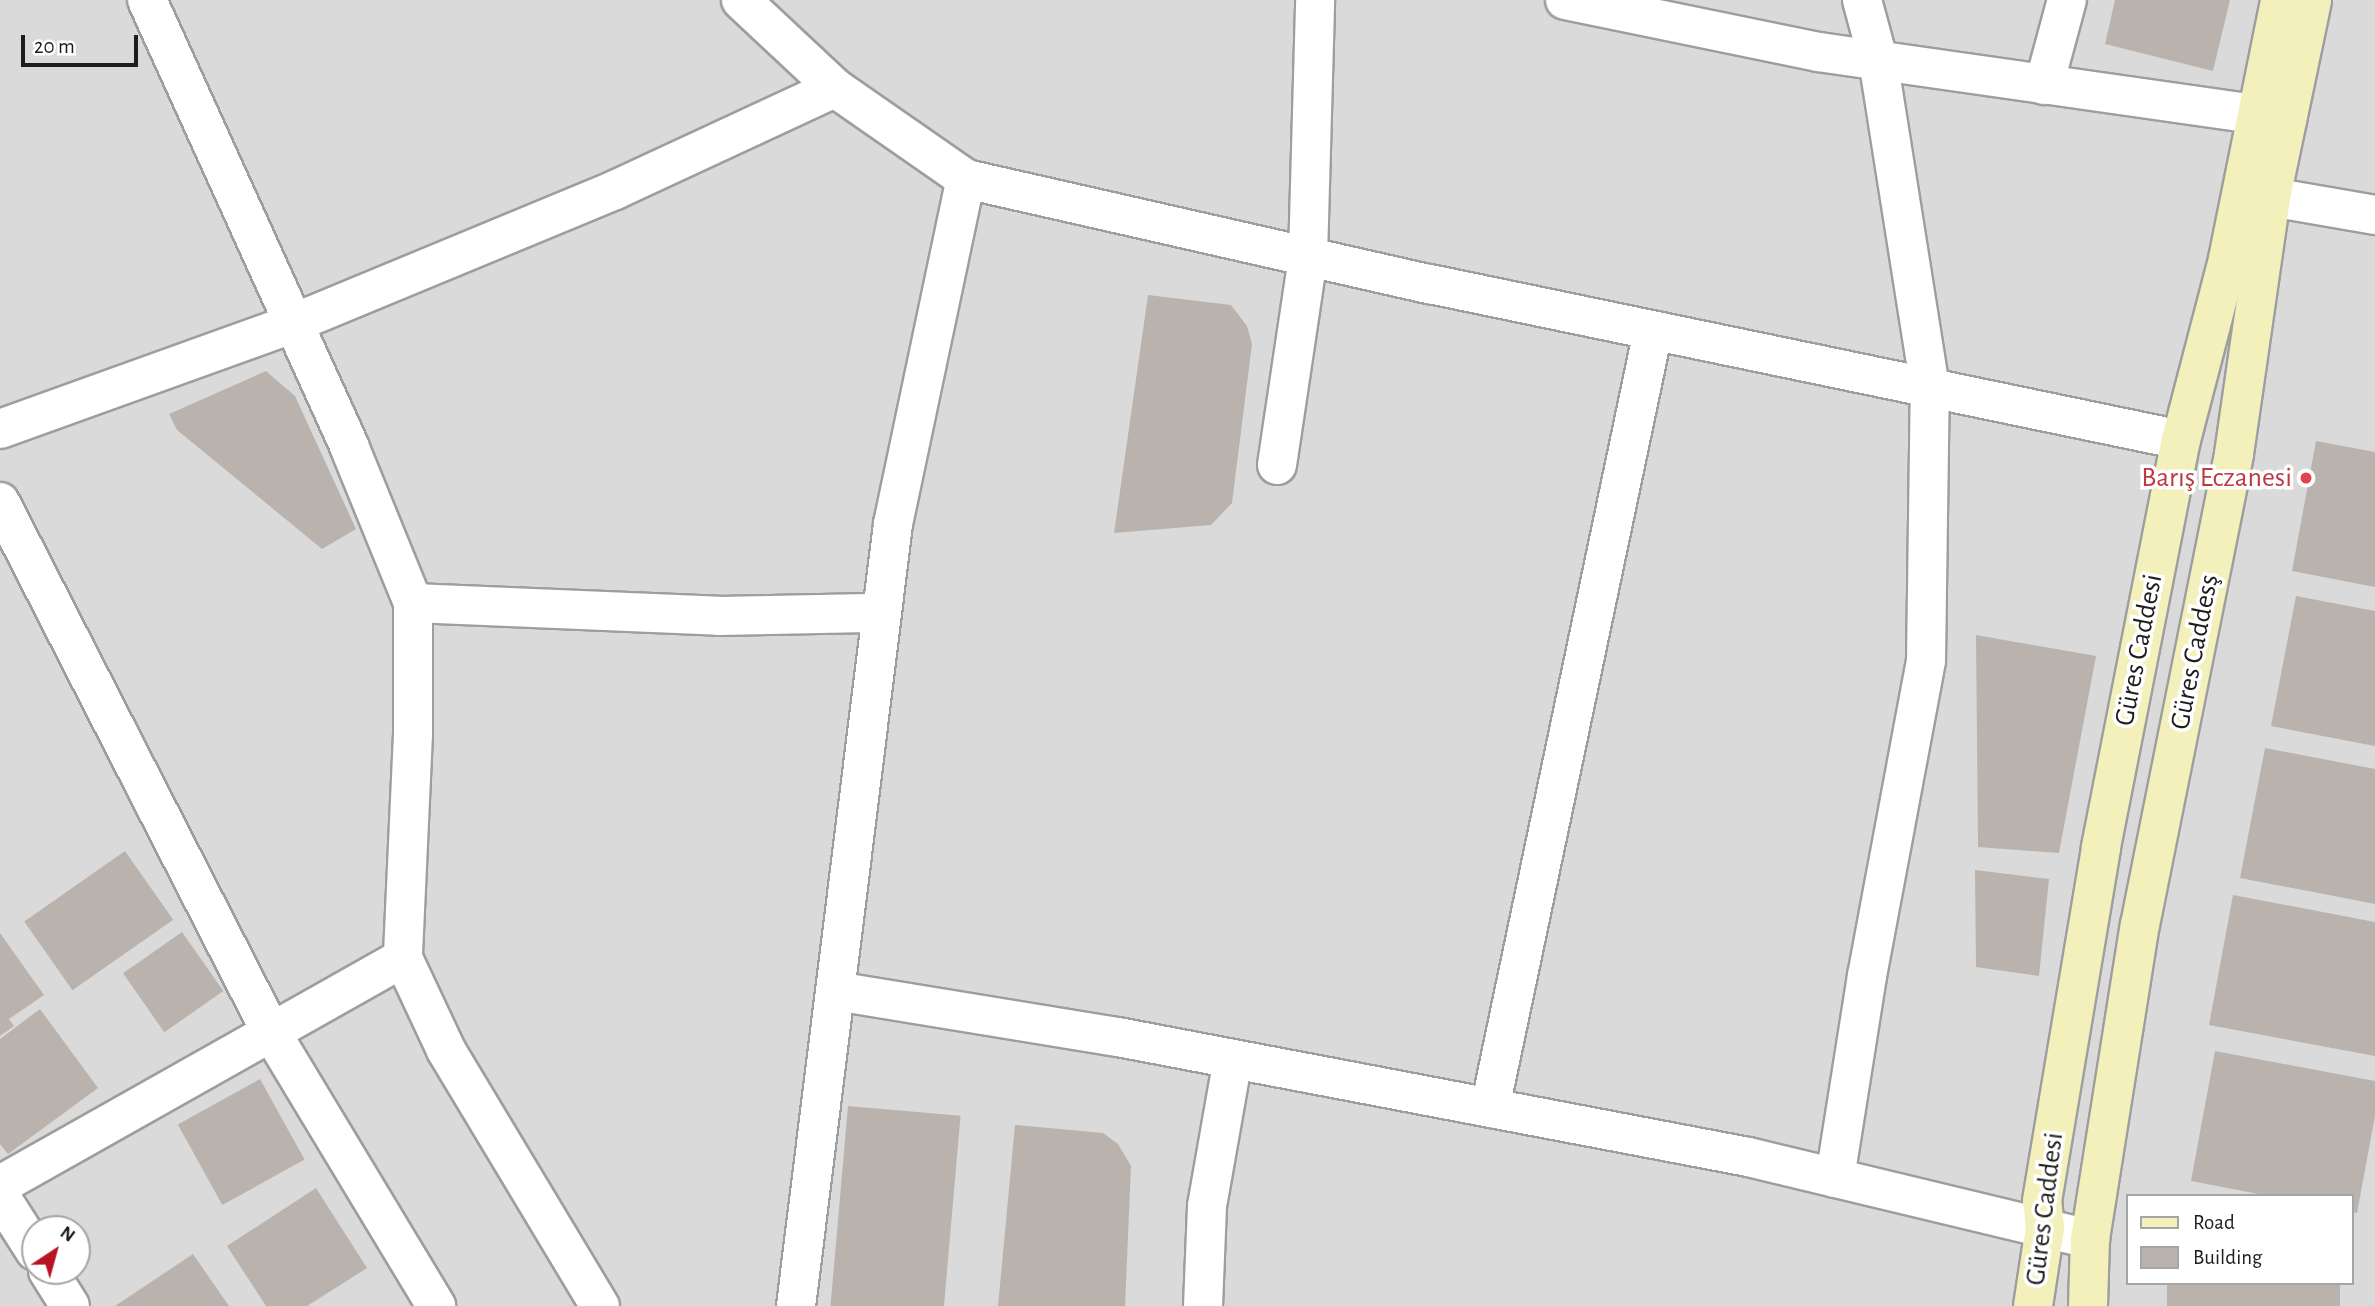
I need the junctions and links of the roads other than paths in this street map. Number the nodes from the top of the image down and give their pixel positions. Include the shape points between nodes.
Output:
1 (147, 0) edge
2 (741, 0) edge
3 (1315, 0) edge
4 (1565, 0) edge
5 (1862, 0) edge
6 (2067, 0) edge
7 (2280, 0) edge
8 (2312, 0) edge
9 (1878, 58) junction
10 (2044, 85) junction
11 (835, 88) junction
12 (2271, 117) junction
13 (966, 179) junction
14 (2270, 197) junction
15 (2375, 215) edge
16 (1308, 257) junction
17 (294, 323) junction
18 (1653, 331) junction
19 (1930, 388) junction
20 (0, 429) edge
21 (2181, 440) junction
22 (1277, 465) dead end
23 (0, 502) edge
24 (413, 603) junction
25 (882, 613) junction
26 (403, 958) junction
27 (836, 991) junction
28 (271, 1032) junction
29 (1233, 1059) junction
30 (1490, 1108) junction
31 (1835, 1178) junction
32 (0, 1185) edge
33 (0, 1196) edge
34 (2045, 1228) junction
35 (21, 1229) edge
36 (2090, 1239) junction
37 (57, 1285) edge
38 (70, 1306) edge
39 (436, 1306) edge
40 (600, 1306) edge
41 (796, 1306) edge
42 (1203, 1306) edge
43 (2033, 1306) edge
44 (2088, 1306) edge

1 - 17 street
2 - 11 street
3 - 16 street
4 - 9 street via 1819,52
5 - 9 street
6 - 10 street
7 - 12 street, Güres Caddesi
8 - 12 street, Güres Caddesş
9 - 10 street
9 - 19 street
10 - 12 street
11 - 13 street
11 - 17 street via 615,190
12 - 14 street, Güres Caddesş
12 - 21 street, Güres Caddesi
13 - 16 street
13 - 25 street via 893,524
14 - 15 street
14 - 36 street, Güres Caddesş via 2234,454 2140,925
16 - 18 street
16 - 22 street
17 - 20 street
17 - 24 street
18 - 19 street
18 - 30 street
19 - 21 street
19 - 31 street via 1926,661 1867,976
21 - 34 street, Güres Caddesi via 2101,846 2042,1201
23 - 28 street
24 - 25 street via 719,616
24 - 26 street via 413,734
25 - 27 street
26 - 28 street
26 - 40 street via 446,1050
27 - 29 street
27 - 41 street
28 - 32 street
28 - 39 street
29 - 30 street
29 - 42 street via 1207,1206
30 - 31 street
31 - 34 street
33 - 35 street
34 - 36 street
34 - 43 street, Güres Caddesi
36 - 44 street, Güres Caddesş
37 - 38 street

